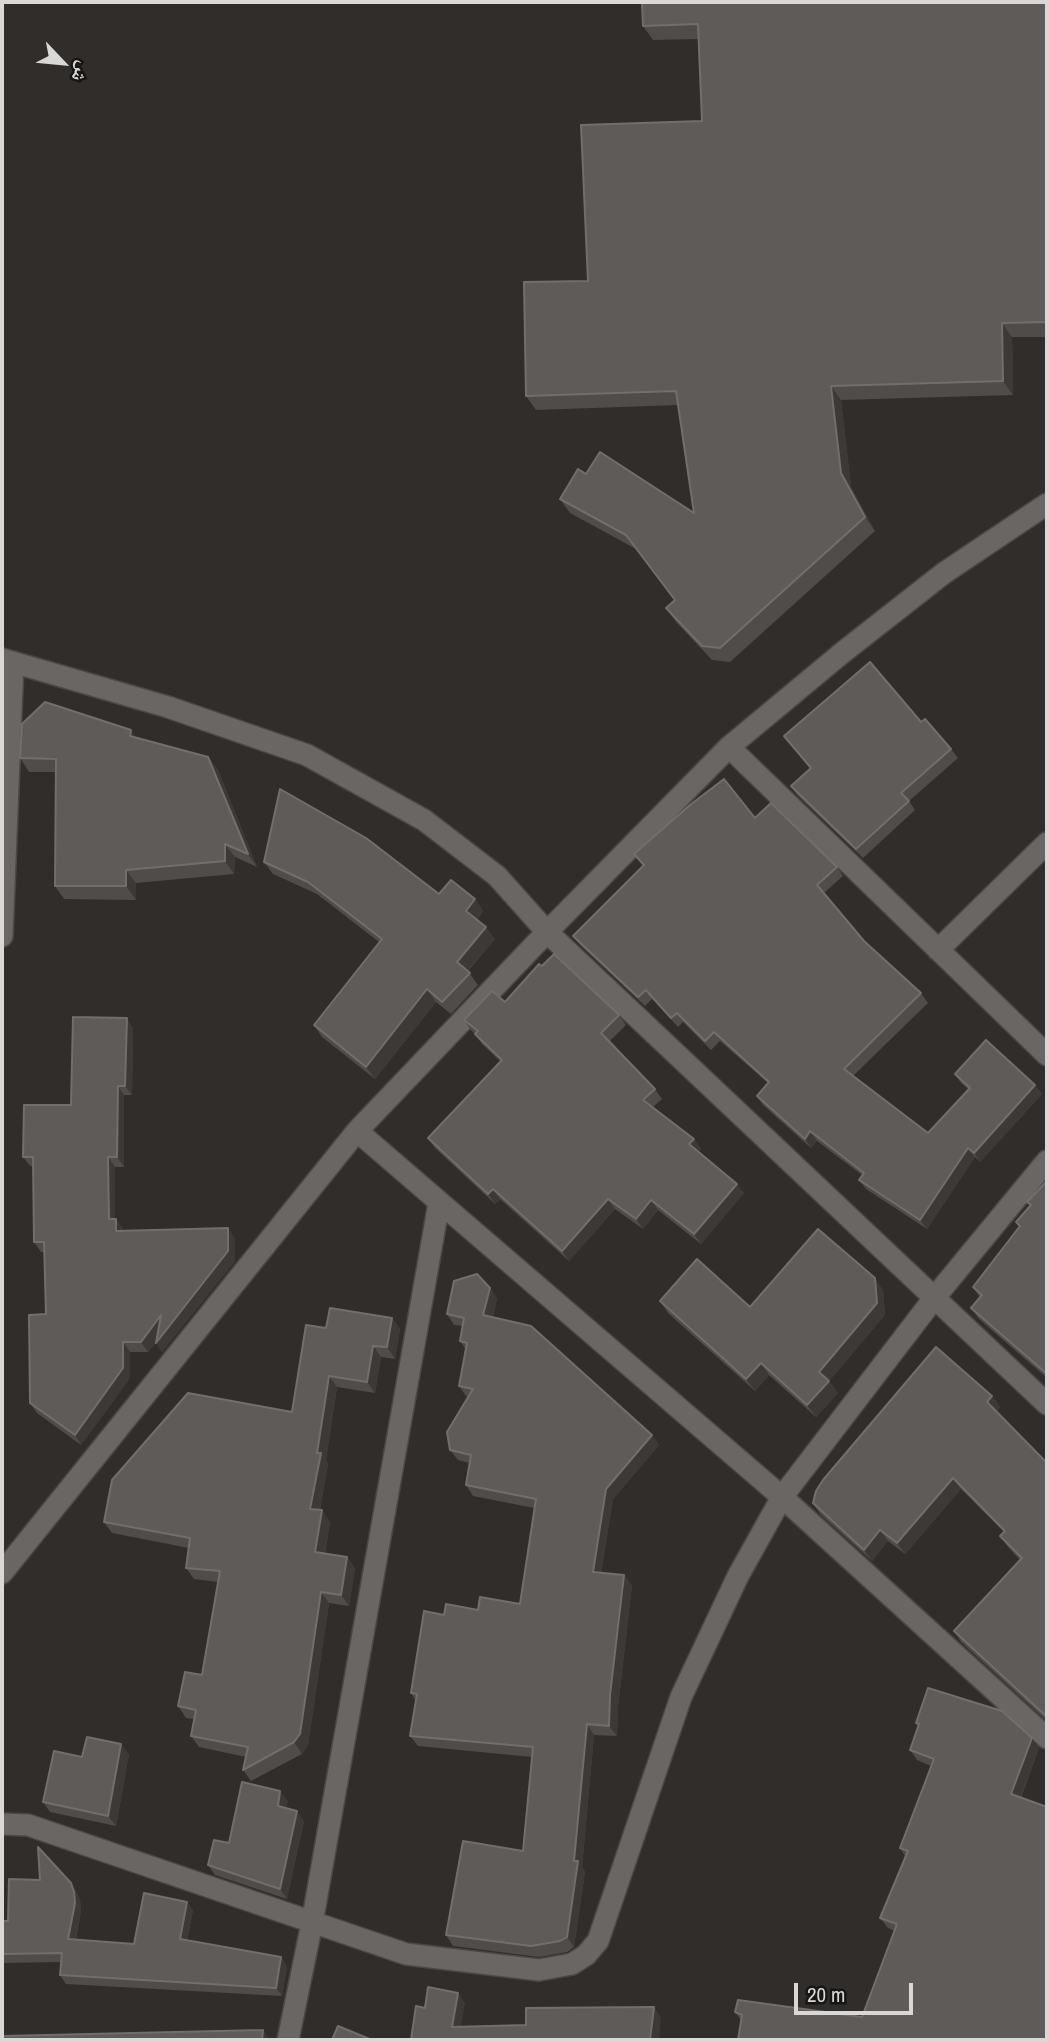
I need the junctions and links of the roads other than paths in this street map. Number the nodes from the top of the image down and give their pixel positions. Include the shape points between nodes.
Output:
1 (1047, 504) edge
2 (7, 660) edge
3 (729, 747) junction
4 (1047, 843) edge
5 (547, 932) junction
6 (2, 936) edge
7 (938, 950) junction
8 (1047, 1055) edge
9 (356, 1131) junction
10 (1047, 1161) edge
11 (439, 1203) junction
12 (935, 1297) junction
13 (1047, 1404) edge
14 (782, 1497) junction
15 (2, 1573) edge
16 (1047, 1738) edge
17 (2, 1824) edge
18 (312, 1923) junction
19 (288, 2040) edge

1 - 3 street via 944,573
2 - 5 street via 168,707 307,755 424,820 497,876
2 - 6 street
3 - 5 street
3 - 7 street
4 - 7 street
5 - 9 street
5 - 12 street
7 - 8 street
9 - 11 street
9 - 15 street
10 - 12 street
11 - 14 street
11 - 18 street
12 - 13 street
12 - 14 street
14 - 16 street
14 - 18 street via 738,1576 681,1697 598,1941 586,1955 572,1964 539,1970 406,1954
17 - 18 street via 27,1825
18 - 19 street

